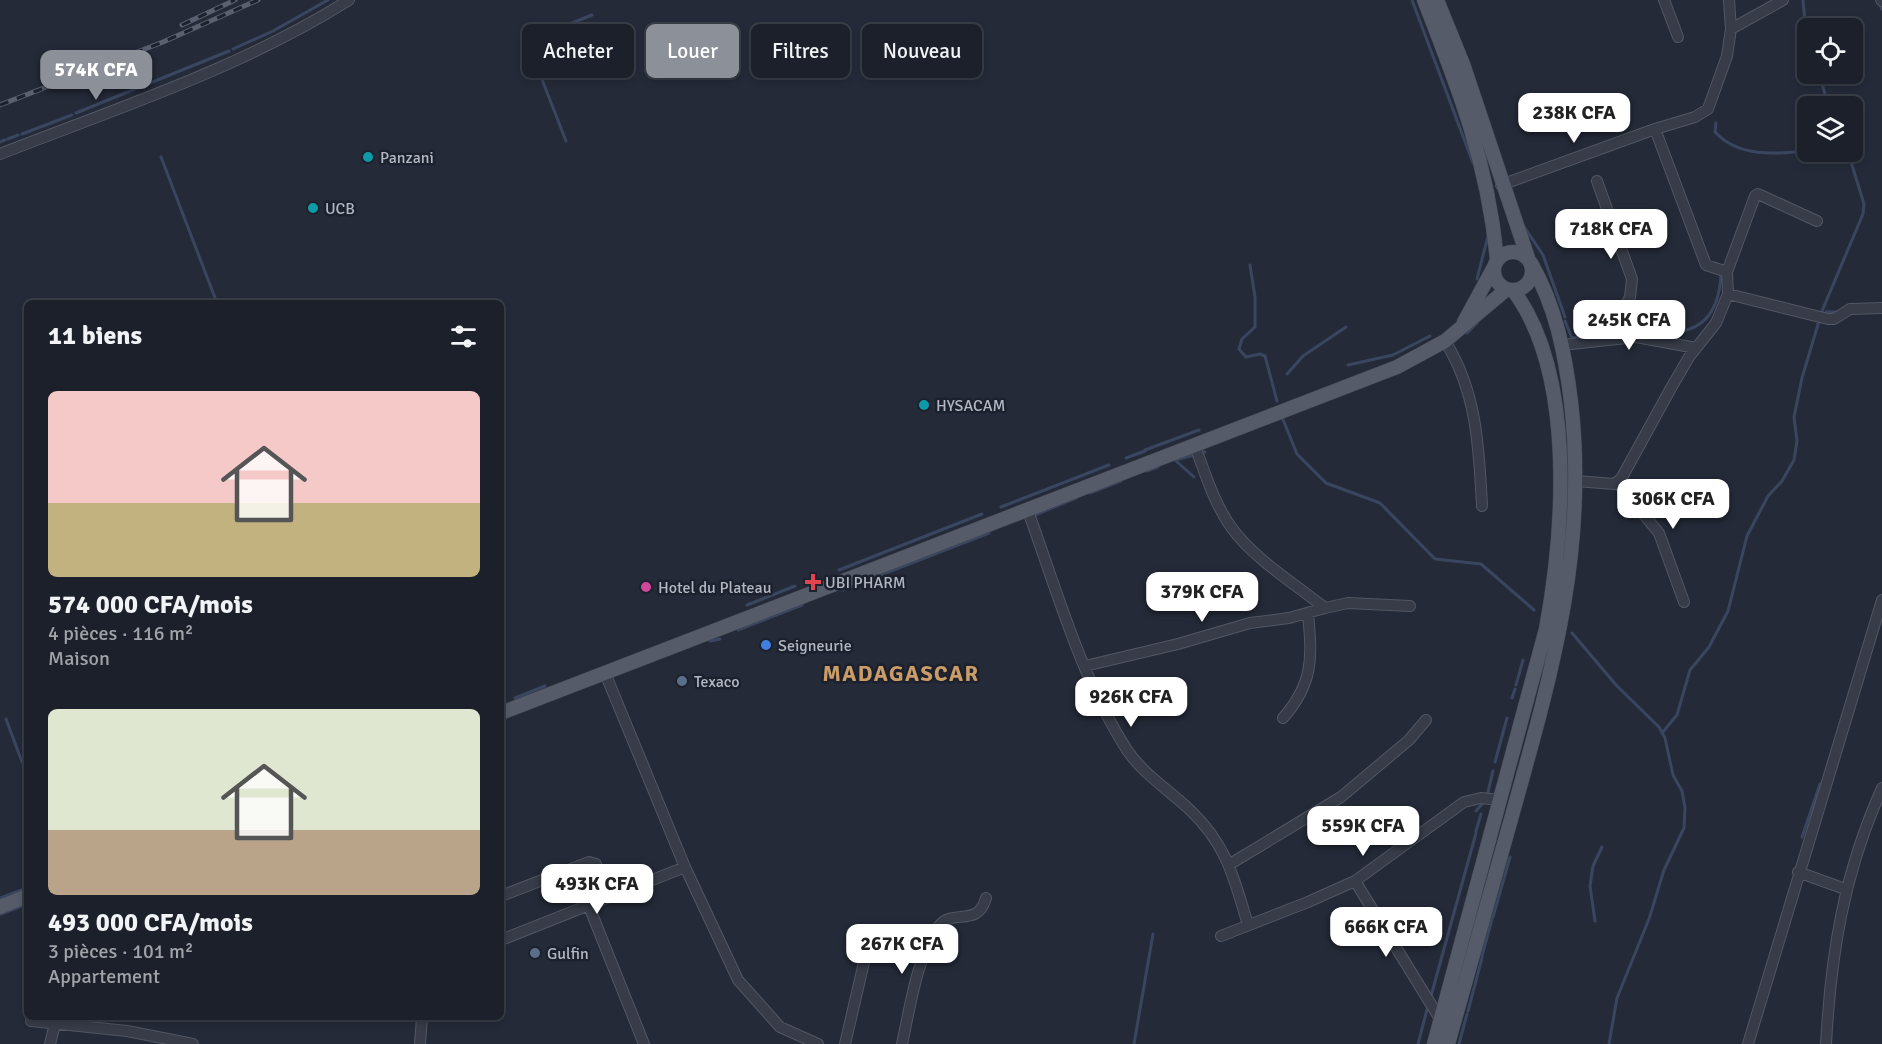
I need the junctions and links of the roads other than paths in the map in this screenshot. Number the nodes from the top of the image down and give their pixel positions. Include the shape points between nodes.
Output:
1 (349, 0) edge
2 (1424, 0) edge
3 (1437, 0) edge
4 (1664, 0) edge
5 (1729, 0) edge
6 (1784, 0) edge
7 (1731, 29) junction
8 (1678, 37) dead end
9 (1457, 66) junction
10 (1655, 129) junction
11 (0, 154) edge
12 (1597, 181) dead end
13 (1501, 185) junction
14 (1817, 221) dead end
15 (1530, 260) junction
16 (1497, 262) junction
17 (1728, 272) junction
18 (1510, 290) junction
19 (1728, 294) junction
20 (1882, 309) edge
21 (1460, 330) junction
22 (1608, 338) junction
23 (1445, 341) junction
24 (1562, 345) junction
25 (1696, 348) junction
26 (1569, 382) junction
27 (1551, 385) junction
28 (1195, 446) junction
29 (1576, 481) junction
30 (1617, 482) junction
31 (1482, 506) dead end
32 (1028, 511) junction
33 (1882, 600) edge
34 (1684, 602) dead end
35 (1410, 606) dead end
36 (1325, 608) junction
37 (1308, 613) junction
38 (1085, 666) junction
39 (604, 673) junction
40 (504, 712) edge
41 (1283, 718) dead end
42 (1426, 720) dead end
43 (1882, 788) edge
44 (1500, 800) junction
45 (1230, 864) junction
46 (685, 867) junction
47 (1798, 872) junction
48 (1355, 881) junction
49 (1845, 889) junction
50 (504, 895) edge
51 (24, 897) edge
52 (606, 897) junction
53 (986, 898) dead end
54 (588, 904) junction
55 (0, 907) edge
56 (1248, 925) junction
57 (1221, 936) dead end
58 (504, 939) edge
59 (865, 958) dead end
60 (1440, 1019) junction
61 (422, 1020) edge
62 (31, 1021) dead end
63 (55, 1024) junction
64 (50, 1044) edge
65 (193, 1044) edge
66 (420, 1044) edge
67 (644, 1044) edge
68 (818, 1044) edge
69 (845, 1044) edge
70 (902, 1044) edge
71 (1434, 1044) edge
72 (1448, 1044) edge
73 (1748, 1044) edge
74 (1826, 1044) edge

1 - 11 street via 280,40 203,75
2 - 9 main road
3 - 9 main road
4 - 8 street
5 - 7 street
6 - 7 street
7 - 10 street via 1727,56 1708,109
9 - 13 main road
9 - 16 main road via 1486,178
10 - 13 street
10 - 17 street via 1706,265
12 - 22 street via 1632,279 1629,297
13 - 15 main road
14 - 17 street via 1757,194
15 - 16 main road via 1512,252
15 - 18 main road via 1530,282
15 - 24 main road via 1551,302
16 - 18 main road via 1494,276
16 - 21 main road
17 - 19 street
18 - 21 main road
18 - 27 main road via 1532,317
19 - 20 street via 1828,319 1850,309
19 - 25 street via 1716,323
21 - 23 main road
22 - 24 street
22 - 25 street via 1657,339
23 - 28 main road via 1397,367
23 - 31 street via 1456,358 1474,410
24 - 26 main road
25 - 30 street
26 - 27 main road
26 - 29 main road
27 - 44 main road via 1560,465 1554,585
28 - 32 main road
28 - 36 street via 1230,526 1245,543
29 - 30 street
29 - 72 main road via 1573,549 1544,704
30 - 34 street via 1659,533
32 - 38 street
32 - 39 main road
33 - 47 street
35 - 36 street via 1348,603
36 - 37 street
37 - 38 street via 1250,623
37 - 41 street via 1308,679
38 - 45 street via 1128,752 1204,824
39 - 40 main road
39 - 46 street
42 - 45 street via 1414,736 1341,797
43 - 49 street
44 - 48 street via 1481,798 1464,802
44 - 60 main road
45 - 56 street
46 - 52 street
46 - 68 street via 733,971 750,996 780,1027
47 - 49 street
47 - 73 street
48 - 56 street
48 - 60 street
49 - 74 street via 1835,938
50 - 52 street via 593,862
51 - 55 main road
52 - 54 street
53 - 70 street via 978,914 946,921 938,927 918,972
54 - 58 street
54 - 67 street
56 - 57 street
59 - 69 street
60 - 71 main road
61 - 66 street
62 - 63 street
63 - 64 street
63 - 65 street via 127,1031

